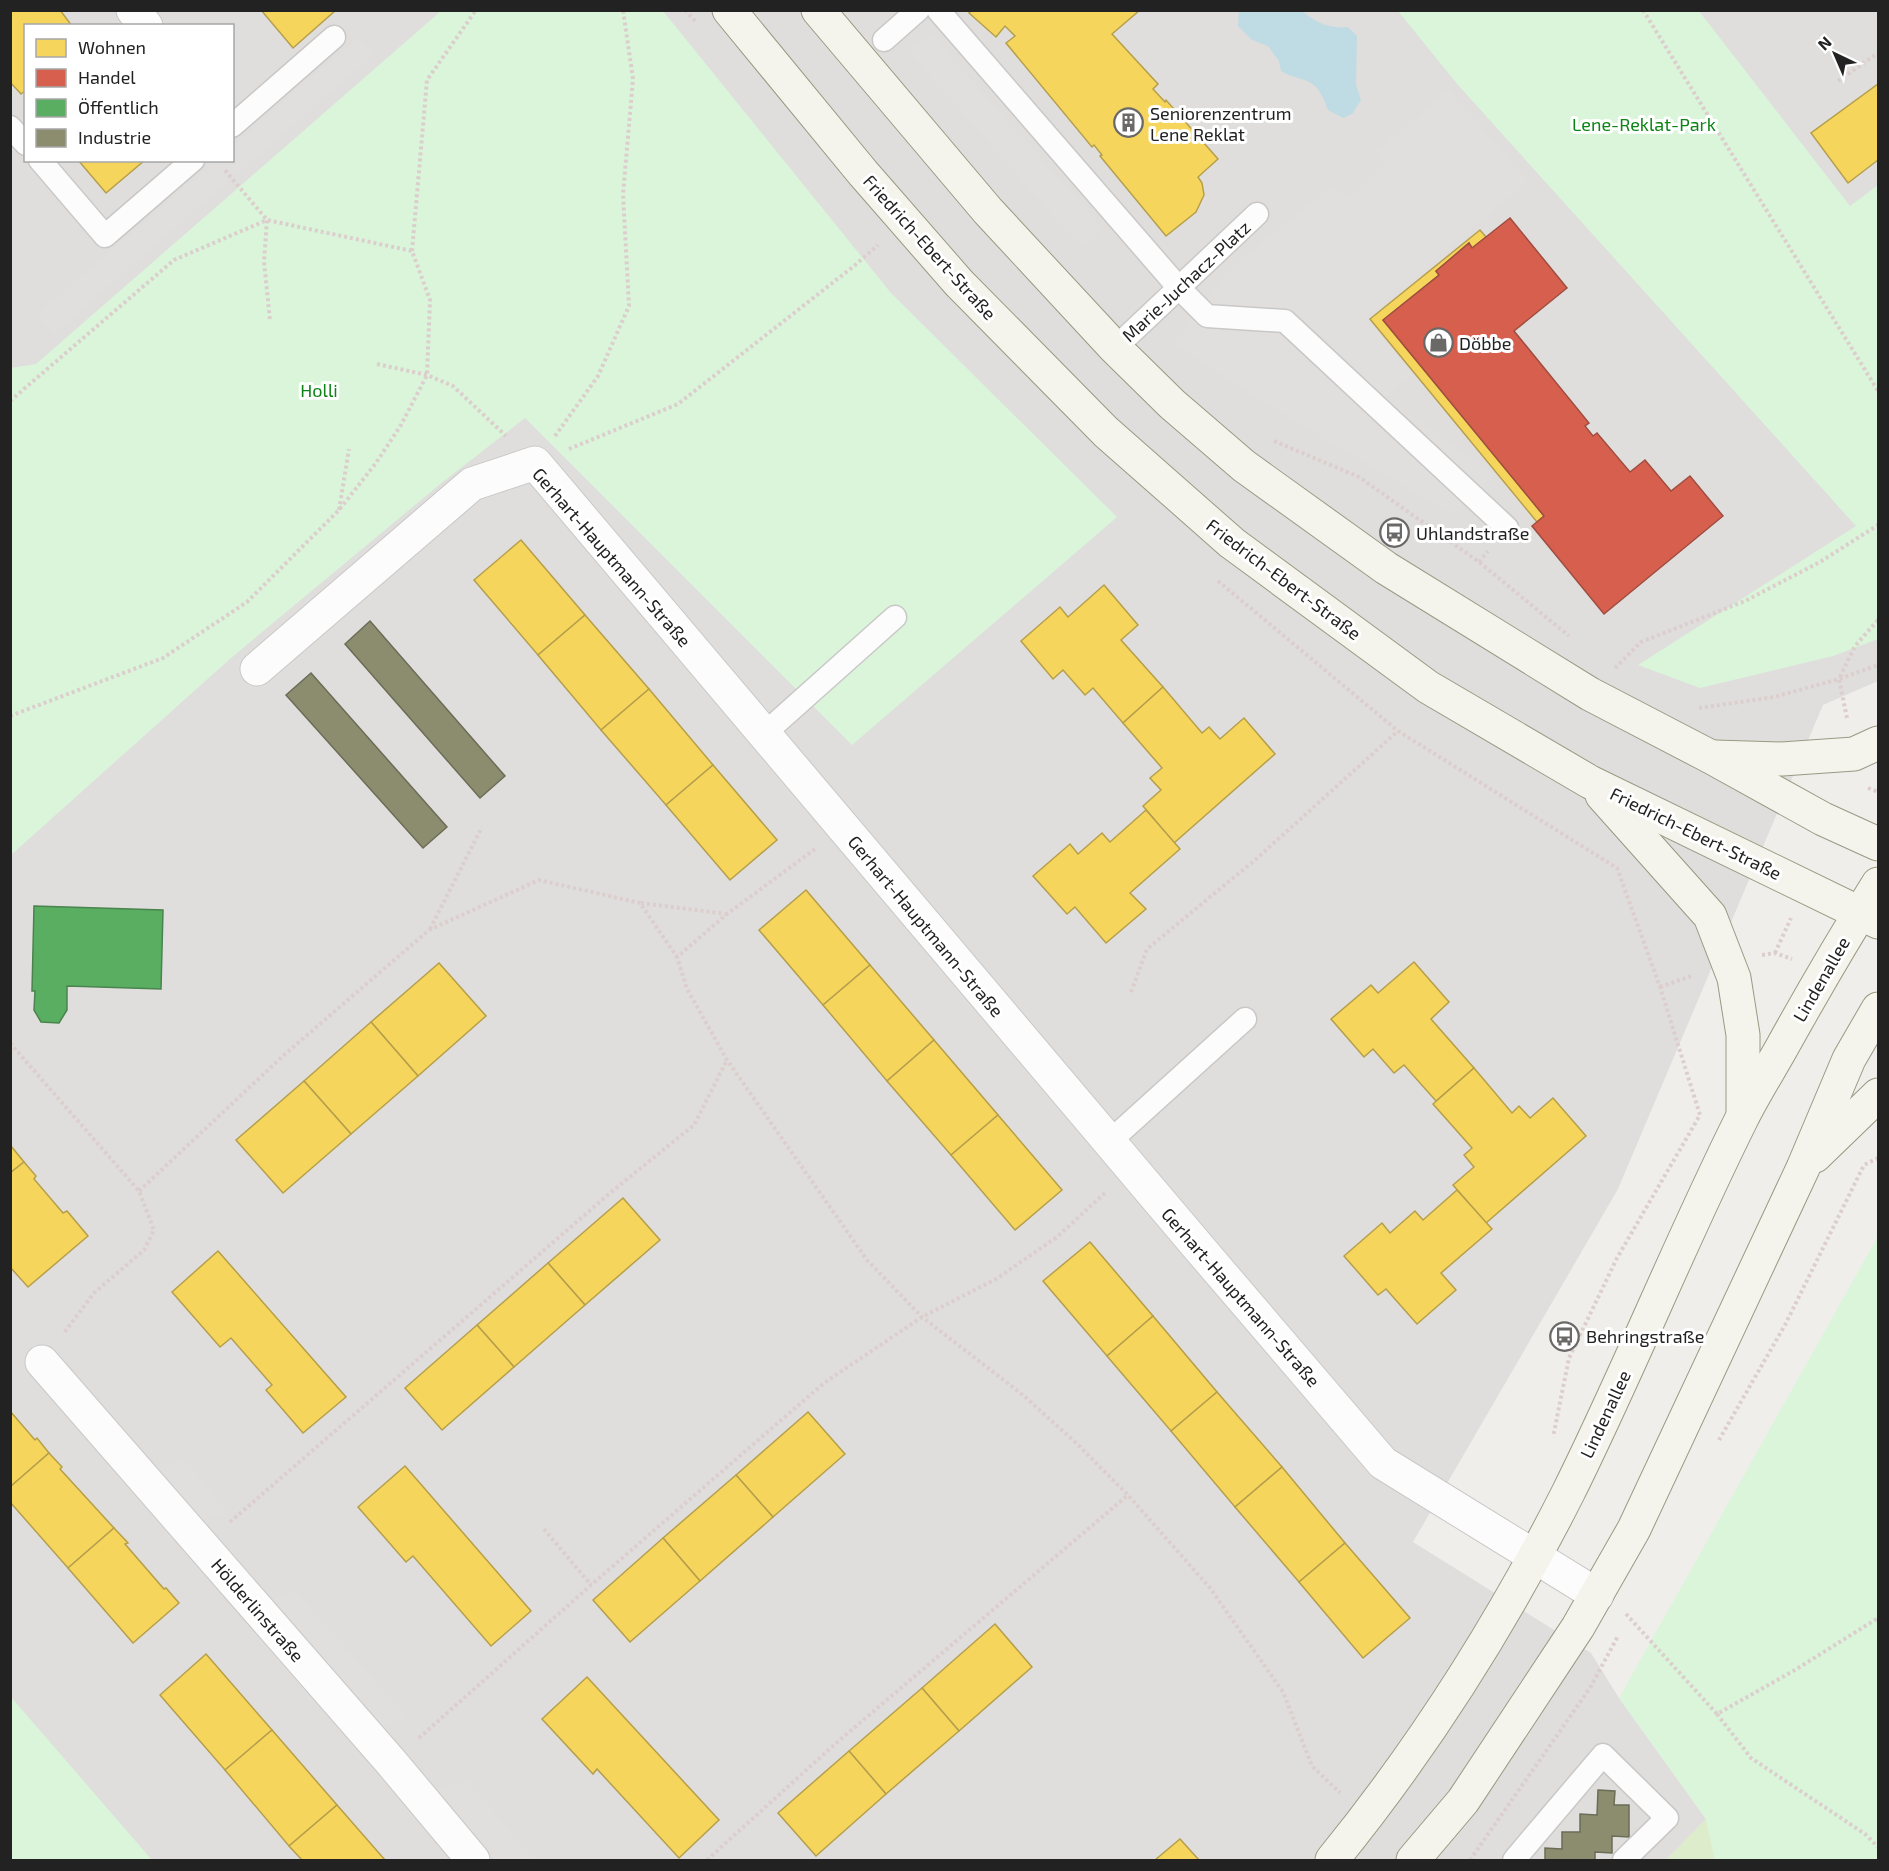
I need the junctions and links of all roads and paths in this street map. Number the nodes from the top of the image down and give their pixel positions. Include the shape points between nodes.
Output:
1 (134, 10) edge
2 (476, 10) edge
3 (623, 10) edge
4 (729, 10) edge
5 (818, 10) edge
6 (918, 10) edge
7 (938, 10) edge
8 (1643, 10) edge
9 (144, 24) edge
10 (334, 37) dead end
11 (884, 40) dead end
12 (1878, 53) edge
13 (1838, 81) dead end
14 (236, 116) edge
15 (10, 127) edge
16 (24, 142) edge
17 (42, 162) edge
18 (191, 162) edge
19 (219, 162) edge
20 (1257, 214) dead end
21 (267, 220) junction
22 (881, 242) dead end
23 (412, 251) junction
24 (1179, 288) junction
25 (270, 320) dead end
26 (1115, 348) junction
27 (377, 364) dead end
28 (427, 375) junction
29 (1878, 391) edge
30 (10, 401) edge
31 (1272, 440) dead end
32 (349, 449) dead end
33 (535, 463) junction
34 (339, 510) junction
35 (1878, 525) edge
36 (1507, 528) dead end
37 (1232, 594) dead end
38 (895, 617) dead end
39 (1878, 620) edge
40 (1577, 642) dead end
41 (1878, 665) edge
42 (257, 669) dead end
43 (1622, 676) dead end
44 (1839, 679) junction
45 (1688, 710) dead end
46 (10, 716) edge
47 (1398, 731) junction
48 (765, 733) junction
49 (1878, 743) edge
50 (1712, 757) junction
51 (1590, 782) junction
52 (482, 827) dead end
53 (843, 827) junction
54 (1878, 844) edge
55 (1878, 884) edge
56 (640, 903) junction
57 (727, 914) junction
58 (1869, 918) edge
59 (429, 930) junction
60 (677, 957) junction
61 (1131, 992) dead end
62 (1878, 1009) edge
63 (1245, 1019) dead end
64 (10, 1043) edge
65 (727, 1060) junction
66 (1878, 1095) edge
67 (1743, 1115) junction
68 (1109, 1142) junction
69 (1131, 1168) junction
70 (1803, 1168) junction
71 (139, 1191) junction
72 (922, 1317) junction
73 (42, 1362) joint
74 (1552, 1440) dead end
75 (1128, 1495) junction
76 (544, 1529) dead end
77 (202, 1546) junction
78 (1534, 1557) junction
79 (591, 1585) junction
80 (1597, 1595) junction
81 (1629, 1616) dead end
82 (1878, 1618) edge
83 (1717, 1714) junction
84 (391, 1762) junction
85 (1365, 1819) junction
86 (1878, 1847) edge
87 (473, 1860) edge
88 (707, 1860) edge
89 (1332, 1860) edge
90 (1413, 1860) edge
91 (1514, 1860) edge
92 (1624, 1860) edge

1 - 9 street
2 - 23 path via 427,80
3 - 33 path via 633,79 623,194 629,306 598,376
4 - 51 main road, Friedrich-Ebert-Straße via 863,174 959,283 1106,432 1232,543 1428,687
5 - 26 main road via 988,211
6 - 11 lane
7 - 24 lane
8 - 29 path
10 - 14 lane
12 - 13 path
15 - 16 lane
17 - 18 lane via 105,236
19 - 21 path
20 - 24 lane, Marie-Juchacz-Platz
21 - 23 path
21 - 25 path via 264,262
21 - 30 path via 174,260
22 - 33 path via 678,404
23 - 28 path via 430,300
24 - 26 lane, Marie-Juchacz-Platz
24 - 36 lane via 1207,316 1285,321
26 - 50 main road via 1244,466 1377,562 1590,694
27 - 28 path
28 - 33 path via 453,386
28 - 34 path via 376,463
31 - 40 path via 1359,477 1479,562
32 - 34 path
33 - 42 street, Gerhart-Hauptmann-Straße via 472,484
33 - 48 street, Gerhart-Hauptmann-Straße
34 - 46 path via 247,602 163,658
35 - 43 path via 1820,562 1744,601 1641,642 1612,671
37 - 47 path
38 - 48 lane
39 - 44 path via 1855,646
41 - 44 path
44 - 45 path via 1774,697
47 - 61 path via 1255,860 1147,949
47 - 74 path via 1617,868 1700,1115 1617,1258 1569,1358
48 - 53 street, Gerhart-Hauptmann-Straße
49 - 50 main road via 1854,754 1782,759
50 - 54 main road via 1823,819
51 - 58 main road, Friedrich-Ebert-Straße
51 - 67 main road via 1710,916 1734,978 1743,1035
52 - 59 path
53 - 57 path
53 - 68 street, Gerhart-Hauptmann-Straße
55 - 58 main road, Lindenallee
56 - 57 path
56 - 59 path via 539,880
56 - 60 path
57 - 60 path
58 - 67 main road, Lindenallee via 1824,972
59 - 71 path via 284,1054
60 - 65 path via 687,989
62 - 70 main road via 1849,1059
63 - 68 lane
64 - 71 path
65 - 72 path via 867,1260
65 - 77 path via 694,1125
66 - 70 main road
67 - 78 main road, Lindenallee via 1569,1491
68 - 69 street, Gerhart-Hauptmann-Straße
69 - 72 path via 1056,1237 996,1279
69 - 78 street, Gerhart-Hauptmann-Straße via 1383,1463
70 - 80 main road via 1634,1528
71 - 73 path via 153,1230 144,1250 94,1293
72 - 75 path via 1023,1395
72 - 79 path via 824,1383
73 - 77 street, Hölderlinstraße
75 - 85 path via 1210,1588 1283,1692 1312,1766
75 - 88 path via 835,1744
76 - 79 path
77 - 84 street, Hölderlinstraße
78 - 80 street, Gerhart-Hauptmann-Straße
78 - 85 main road, Lindenallee via 1448,1704
79 - 84 path
80 - 90 main road via 1463,1801
81 - 83 path
82 - 83 path
83 - 86 path via 1750,1758 1865,1834
84 - 87 street, Hölderlinstraße
85 - 89 main road, Lindenallee
91 - 92 lane via 1603,1755 1667,1818

